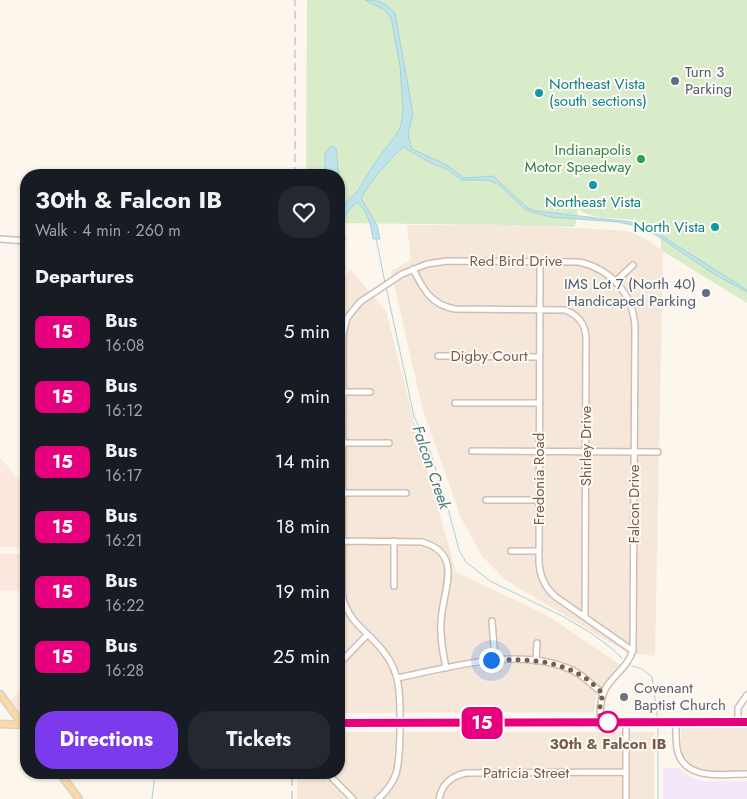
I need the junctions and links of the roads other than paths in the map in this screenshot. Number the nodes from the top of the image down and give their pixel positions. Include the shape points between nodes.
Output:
1 (0, 239) edge
2 (20, 241) edge
3 (540, 261) junction
4 (632, 265) dead end
5 (413, 269) junction
6 (616, 281) junction
7 (540, 310) junction
8 (345, 324) edge
9 (438, 356) dead end
10 (540, 357) junction
11 (345, 392) edge
12 (370, 392) dead end
13 (455, 403) dead end
14 (540, 403) junction
15 (345, 443) edge
16 (389, 443) dead end
17 (472, 451) dead end
18 (539, 452) junction
19 (586, 452) junction
20 (634, 452) junction
21 (658, 452) dead end
22 (345, 493) edge
23 (406, 493) dead end
24 (486, 500) dead end
25 (539, 500) junction
26 (345, 541) edge
27 (394, 541) junction
28 (510, 551) dead end
29 (539, 551) junction
30 (394, 586) dead end
31 (345, 603) edge
32 (585, 618) junction
33 (492, 621) dead end
34 (367, 635) junction
35 (537, 643) dead end
36 (633, 651) junction
37 (345, 658) edge
38 (496, 660) junction
39 (536, 661) junction
40 (446, 668) junction
41 (397, 678) junction
42 (603, 693) junction
43 (0, 694) edge
44 (747, 695) edge
45 (20, 720) edge
46 (600, 722) junction
47 (626, 722) junction
48 (675, 722) junction
49 (738, 722) junction
50 (747, 722) edge
51 (345, 723) edge
52 (399, 723) junction
53 (0, 724) edge
54 (20, 726) edge
55 (626, 772) junction
56 (747, 774) edge
57 (64, 779) edge
58 (333, 779) dead end
59 (79, 799) edge
60 (353, 799) edge
61 (378, 799) edge
62 (439, 799) edge
63 (626, 799) edge

1 - 2 street
3 - 5 street, Red Bird Drive via 447,261
3 - 6 street, Red Bird Drive via 586,264
3 - 7 street, Fredonia Road
4 - 6 street
5 - 7 street, Shirley Drive via 428,296 448,308
5 - 8 street, Red Bird Drive via 357,304
6 - 20 street, Falcon Drive via 630,303 635,325
7 - 10 street, Fredonia Road
7 - 19 street, Shirley Drive via 571,312 585,329
9 - 10 street, Digby Court
10 - 14 street, Fredonia Road
11 - 12 street
13 - 14 street
14 - 18 street, Fredonia Road
15 - 16 street
17 - 18 street
18 - 19 street
18 - 25 street, Fredonia Road
19 - 20 street
19 - 32 street, Shirley Drive
20 - 21 street
20 - 36 street, Falcon Drive
22 - 23 street
24 - 25 street
25 - 29 street, Fredonia Road
26 - 27 street
27 - 30 street
27 - 40 street via 429,544 446,560 449,577 440,631
28 - 29 street
29 - 32 street, Fredonia Road via 539,570 547,587
31 - 34 street, Red Bird Drive via 351,617
32 - 36 street, Fredonia Road
33 - 38 street
34 - 37 street
34 - 41 street, Red Bird Drive via 386,654
35 - 39 street
36 - 42 street
38 - 39 street
38 - 40 street
39 - 42 street via 572,670
40 - 41 street
41 - 52 street
42 - 46 street
43 - 45 main road
44 - 49 street via 738,708
46 - 47 main road
46 - 52 main road
47 - 48 main road
47 - 55 street
48 - 49 main road
48 - 56 street via 678,753 689,768 705,774
49 - 50 main road
51 - 52 main road
52 - 61 street via 397,769 391,784
53 - 54 main road
55 - 62 street, Patricia Street via 466,773 448,782
55 - 63 street
57 - 59 main road
58 - 60 street

